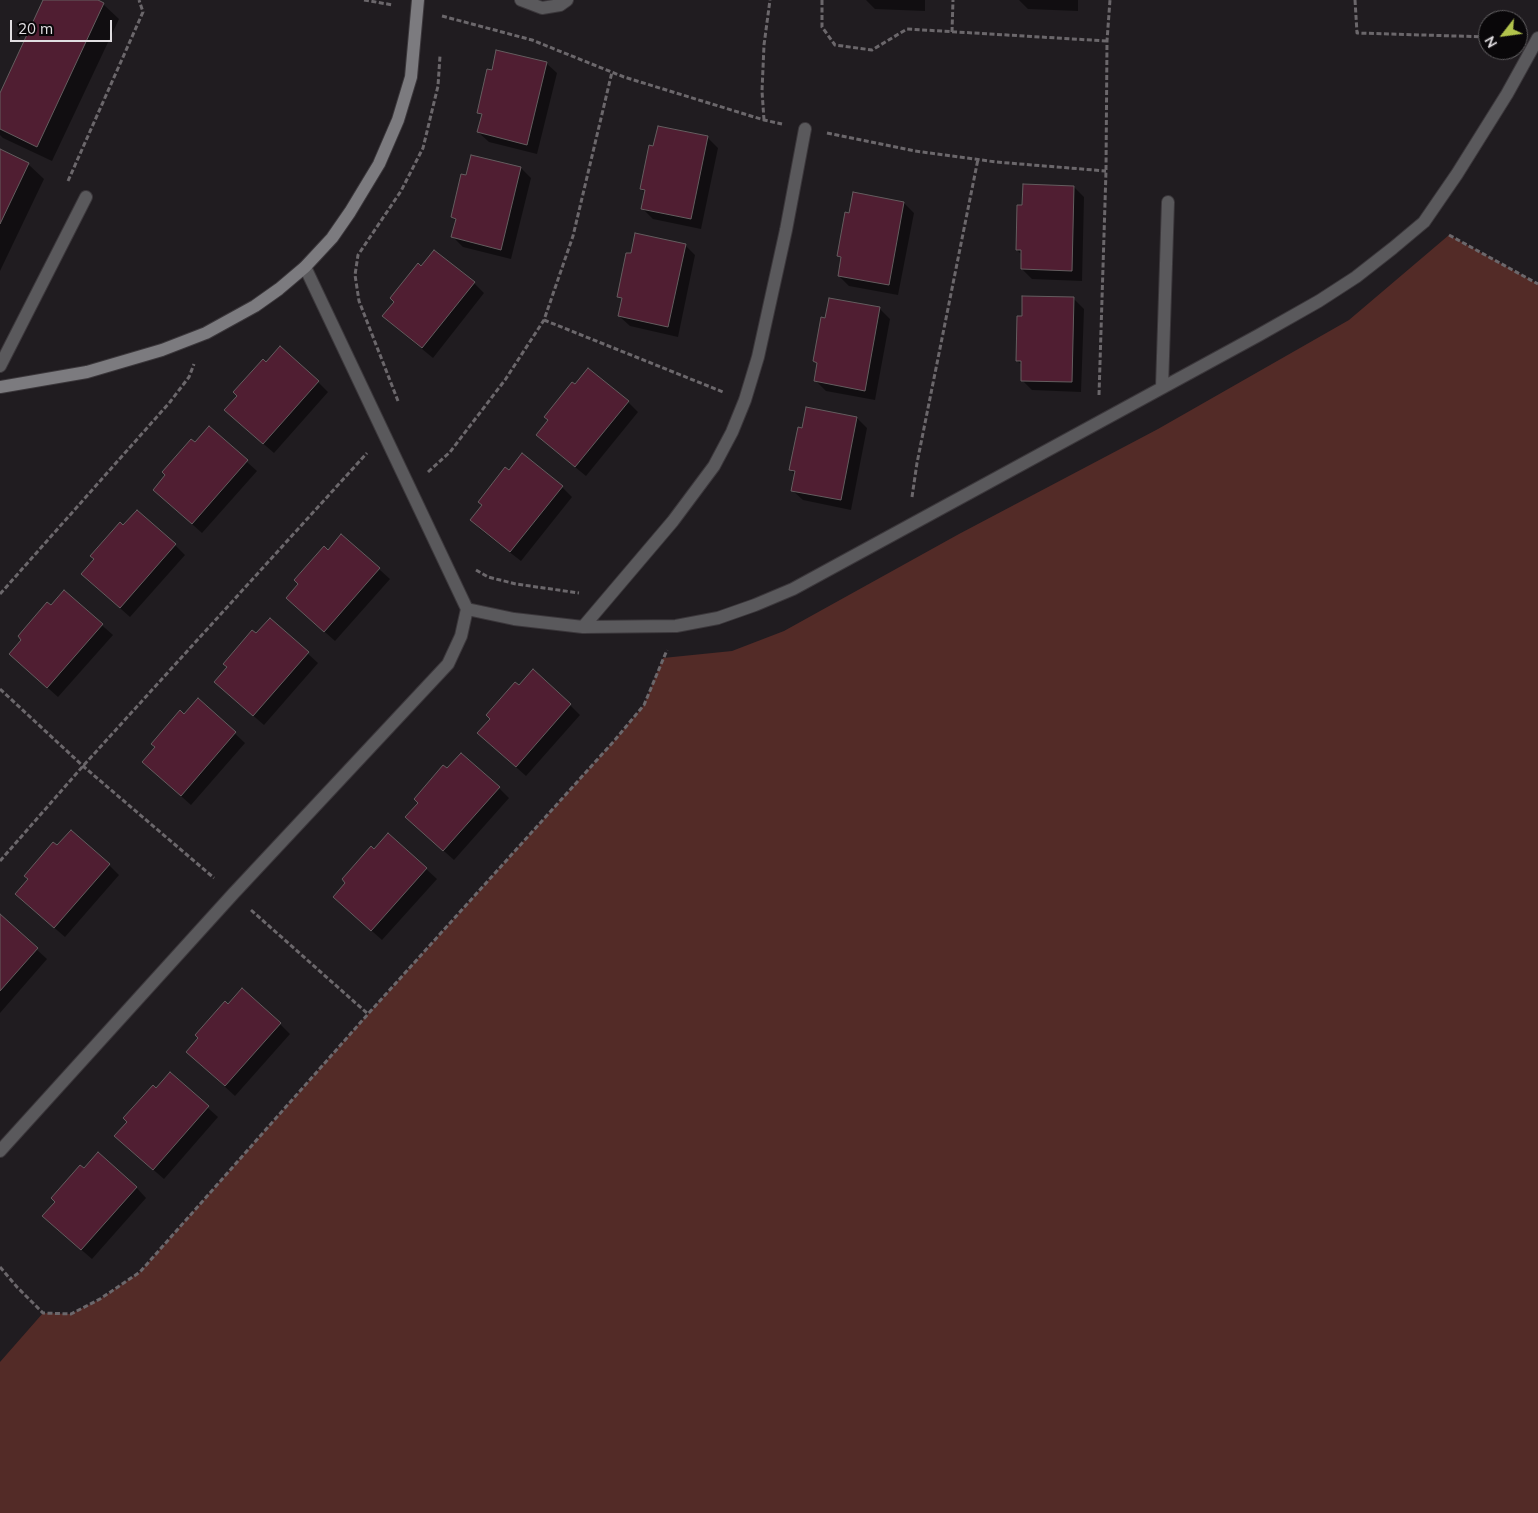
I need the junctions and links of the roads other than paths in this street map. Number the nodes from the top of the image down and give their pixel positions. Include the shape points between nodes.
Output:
1 (418, 0) edge
2 (520, 0) edge
3 (567, 0) edge
4 (1538, 38) edge
5 (805, 128) road end
6 (86, 197) road end
7 (1168, 202) dead end
8 (304, 267) junction
9 (0, 366) edge
10 (0, 387) edge
11 (1162, 387) junction
12 (467, 609) junction
13 (584, 627) junction
14 (0, 1151) edge

1 - 8 street via 411,77 398,120 379,164 350,212 332,238
2 - 3 street via 542,8 560,5
4 - 11 street via 1507,94 1424,222 1356,277 1320,301
5 - 13 street via 758,357 732,432 714,466 673,521
6 - 9 street
7 - 11 street
8 - 10 street via 279,290 206,333 88,372
8 - 12 street
11 - 13 street via 792,589 755,605 718,618 676,626
12 - 13 street via 514,620
12 - 14 street via 461,636 448,664 233,894

